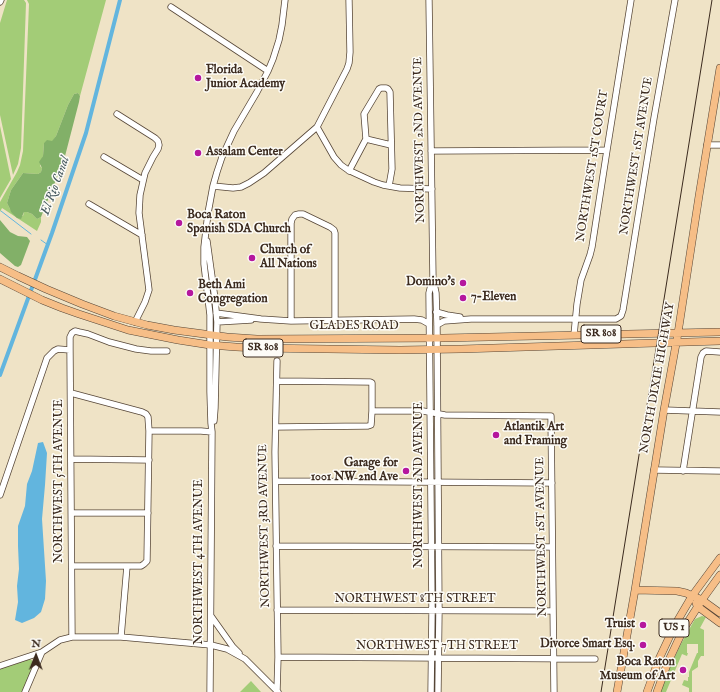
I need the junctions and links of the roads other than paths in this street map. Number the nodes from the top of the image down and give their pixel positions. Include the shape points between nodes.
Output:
1 (285, 0) edge
2 (349, 0) edge
3 (429, 0) edge
4 (631, 0) edge
5 (675, 0) edge
6 (171, 7) dead end
7 (720, 68) edge
8 (268, 71) junction
9 (118, 114) dead end
10 (317, 127) junction
11 (366, 138) junction
12 (391, 145) junction
13 (707, 145) junction
14 (720, 145) edge
15 (431, 150) junction
16 (607, 150) junction
17 (104, 158) dead end
18 (349, 171) junction
19 (143, 180) junction
20 (213, 186) junction
21 (389, 186) junction
22 (432, 189) junction
23 (89, 204) dead end
24 (142, 235) junction
25 (206, 237) junction
26 (0, 267) edge
27 (0, 279) edge
28 (433, 279) junction
29 (429, 309) junction
30 (436, 312) junction
31 (216, 313) junction
32 (261, 319) junction
33 (414, 319) junction
34 (470, 319) junction
35 (576, 319) junction
36 (291, 320) junction
37 (335, 320) junction
38 (135, 322) junction
39 (217, 322) junction
40 (430, 324) junction
41 (437, 325) junction
42 (720, 332) edge
43 (678, 333) junction
44 (214, 335) junction
45 (574, 335) junction
46 (433, 338) junction
47 (676, 342) junction
48 (720, 342) edge
49 (213, 345) junction
50 (433, 349) junction
51 (70, 350) junction
52 (167, 351) dead end
53 (720, 352) edge
54 (277, 361) dead end
55 (277, 381) junction
56 (71, 393) junction
57 (664, 410) junction
58 (372, 411) junction
59 (693, 411) junction
60 (430, 412) junction
61 (720, 412) edge
62 (438, 413) junction
63 (211, 423) junction
64 (276, 426) junction
65 (149, 430) junction
66 (201, 431) junction
67 (212, 432) junction
68 (71, 459) junction
69 (149, 460) junction
70 (654, 470) junction
71 (683, 471) junction
72 (720, 471) edge
73 (276, 481) junction
74 (431, 482) junction
75 (438, 482) junction
76 (552, 483) junction
77 (0, 495) edge
78 (72, 513) junction
79 (148, 513) junction
80 (276, 546) junction
81 (431, 547) junction
82 (439, 547) junction
83 (552, 547) junction
84 (720, 558) edge
85 (72, 566) junction
86 (127, 566) junction
87 (720, 575) edge
88 (635, 590) junction
89 (692, 596) junction
90 (699, 603) junction
91 (277, 610) junction
92 (432, 611) junction
93 (439, 611) junction
94 (553, 611) junction
95 (720, 613) edge
96 (211, 616) junction
97 (720, 623) edge
98 (72, 637) junction
99 (121, 638) junction
100 (211, 645) junction
101 (42, 652) junction
102 (278, 657) junction
103 (431, 658) junction
104 (245, 659) junction
105 (439, 659) junction
106 (554, 659) junction
107 (595, 659) dead end
108 (0, 666) edge
109 (25, 692) edge
110 (210, 692) edge
111 (277, 692) edge
112 (432, 692) edge
113 (438, 692) edge
114 (554, 692) edge
115 (618, 692) edge
116 (647, 692) edge
117 (657, 692) edge

1 - 8 street, NORTHWEST 4TH AVENUE via 279,40
2 - 10 street via 349,64
3 - 15 street, NORTHWEST 2ND AVENUE
4 - 16 street, NORTHWEST 1ST COURT
5 - 35 street, NORTHWEST 1ST AVENUE via 623,310 621,316 616,319
6 - 8 street
7 - 13 main road, NORTH DIXIE HIGHWAY
8 - 20 street, NORTHWEST 4TH AVENUE via 228,144
9 - 19 street via 158,141 158,149
10 - 18 street via 334,158
10 - 20 street via 249,183 233,188
11 - 12 street
11 - 12 street via 364,114 379,89 386,88 390,92
11 - 18 street
12 - 21 street via 392,169
13 - 14 street
13 - 43 main road, NORTH DIXIE HIGHWAY
15 - 16 street
15 - 22 street, NORTHWEST 2ND AVENUE
16 - 35 street, NORTHWEST 1ST COURT via 592,247 581,280
17 - 19 street
18 - 21 street
19 - 24 street via 139,203
20 - 25 street, NORTHWEST 4TH AVENUE
21 - 22 street
22 - 28 street, NORTHWEST 2ND AVENUE
23 - 24 street
24 - 38 street via 149,290
25 - 31 street, NORTHWEST 4TH AVENUE
25 - 44 street, NORTHWEST 4TH AVENUE via 204,264
26 - 38 main road, GLADES ROAD / SR 808 via 82,304
27 - 49 main road, GLADES ROAD / SR 808 via 42,300 128,330
28 - 29 street, NORTHWEST 2ND AVENUE via 429,293
28 - 30 street, NORTHWEST 2ND AVENUE
29 - 33 street via 425,316
29 - 40 street, NORTHWEST 2ND AVENUE
30 - 34 street
30 - 41 street, NORTHWEST 2ND AVENUE
31 - 32 street
31 - 39 street, NORTHWEST 4TH AVENUE
32 - 36 street
32 - 39 street
33 - 37 street
33 - 40 street
34 - 35 street
34 - 41 street via 444,321
35 - 45 street, NORTHWEST 1ST COURT
36 - 37 street
36 - 37 street via 291,222 295,215 299,214 334,230
38 - 44 main road, GLADES ROAD / SR 808
39 - 44 street, NORTHWEST 4TH AVENUE
40 - 46 street, NORTHWEST 2ND AVENUE
41 - 46 street, NORTHWEST 2ND AVENUE
42 - 43 main road, GLADES ROAD / SR 808
43 - 45 main road, GLADES ROAD / SR 808
43 - 47 main road, NORTH DIXIE HIGHWAY
44 - 46 main road, GLADES ROAD / SR 808 via 257,339
44 - 49 street, NORTHWEST 4TH AVENUE
45 - 46 main road, GLADES ROAD / SR 808
46 - 50 street, NORTHWEST 2ND AVENUE
47 - 48 main road, GLADES ROAD / SR 808
47 - 50 main road, GLADES ROAD / SR 808
47 - 57 main road, NORTH DIXIE HIGHWAY
49 - 50 main road, GLADES ROAD / SR 808 via 256,348
49 - 63 street, NORTHWEST 4TH AVENUE
49 - 67 street, NORTHWEST 4TH AVENUE via 215,408
50 - 60 street, NORTHWEST 2ND AVENUE
50 - 62 street, NORTHWEST 2ND AVENUE
51 - 52 street, NORTHWEST 5TH AVENUE via 70,337 72,333 79,332 130,348
51 - 56 street, NORTHWEST 5TH AVENUE
51 - 77 street via 58,349 47,358
53 - 59 street via 706,351 701,357
54 - 55 street, NORTHWEST 3RD AVENUE
55 - 58 street via 370,382
55 - 64 street, NORTHWEST 3RD AVENUE
56 - 65 street via 142,412 148,417
56 - 68 street, NORTHWEST 5TH AVENUE
57 - 59 street
57 - 70 main road, NORTH DIXIE HIGHWAY
58 - 60 street
58 - 64 street via 371,425 368,426
59 - 61 street
59 - 71 street
60 - 62 street
60 - 74 street, NORTHWEST 2ND AVENUE
62 - 75 street, NORTHWEST 2ND AVENUE
62 - 76 street, NORTHWEST 1ST AVENUE via 551,416
63 - 66 street
63 - 67 street, NORTHWEST 4TH AVENUE
64 - 73 street, NORTHWEST 3RD AVENUE
65 - 66 street
65 - 69 street
66 - 67 street
67 - 96 street, NORTHWEST 4TH AVENUE
68 - 69 street
68 - 78 street, NORTHWEST 5TH AVENUE
69 - 79 street
70 - 71 street
70 - 88 main road, NORTH DIXIE HIGHWAY
71 - 72 street
73 - 74 street
73 - 80 street, NORTHWEST 3RD AVENUE
74 - 75 street
74 - 81 street, NORTHWEST 2ND AVENUE
75 - 76 street
75 - 82 street, NORTHWEST 2ND AVENUE
76 - 83 street, NORTHWEST 1ST AVENUE
78 - 79 street
78 - 85 street, NORTHWEST 5TH AVENUE
79 - 86 street via 147,561 141,566
80 - 81 street
80 - 91 street, NORTHWEST 3RD AVENUE
81 - 82 street
81 - 92 street, NORTHWEST 2ND AVENUE
82 - 83 street
82 - 93 street, NORTHWEST 2ND AVENUE
83 - 94 street, NORTHWEST 1ST AVENUE
84 - 89 main road, US 1
85 - 86 street
85 - 98 street, NORTHWEST 5TH AVENUE
86 - 99 street
87 - 90 main road, US 1
88 - 89 main road via 677,591
88 - 115 main road, NORTH DIXIE HIGHWAY
89 - 90 main road
89 - 116 main road, US 1 via 665,646
90 - 95 main road
90 - 97 main road
90 - 117 main road, US 1 via 684,628
91 - 92 street, NORTHWEST 8TH STREET
91 - 102 street, NORTHWEST 3RD AVENUE
92 - 93 street, NORTHWEST 8TH STREET
92 - 103 street, NORTHWEST 2ND AVENUE
93 - 94 street, NORTHWEST 8TH STREET
93 - 105 street, NORTHWEST 2ND AVENUE
94 - 106 street, NORTHWEST 1ST AVENUE
96 - 100 street, NORTHWEST 4TH AVENUE
96 - 104 street
98 - 99 street
98 - 101 street via 60,640
99 - 100 street
100 - 104 street via 227,649
100 - 110 street, NORTHWEST 4TH AVENUE
101 - 108 street
101 - 109 street
102 - 103 street, NORTHWEST 7TH STREET
102 - 111 street, NORTHWEST 3RD AVENUE
103 - 105 street, NORTHWEST 7TH STREET
103 - 112 street, NORTHWEST 2ND AVENUE
104 - 111 street
105 - 106 street, NORTHWEST 7TH STREET
105 - 113 street, NORTHWEST 2ND AVENUE
106 - 107 street, NORTHWEST 7TH STREET
106 - 114 street, NORTHWEST 1ST AVENUE

